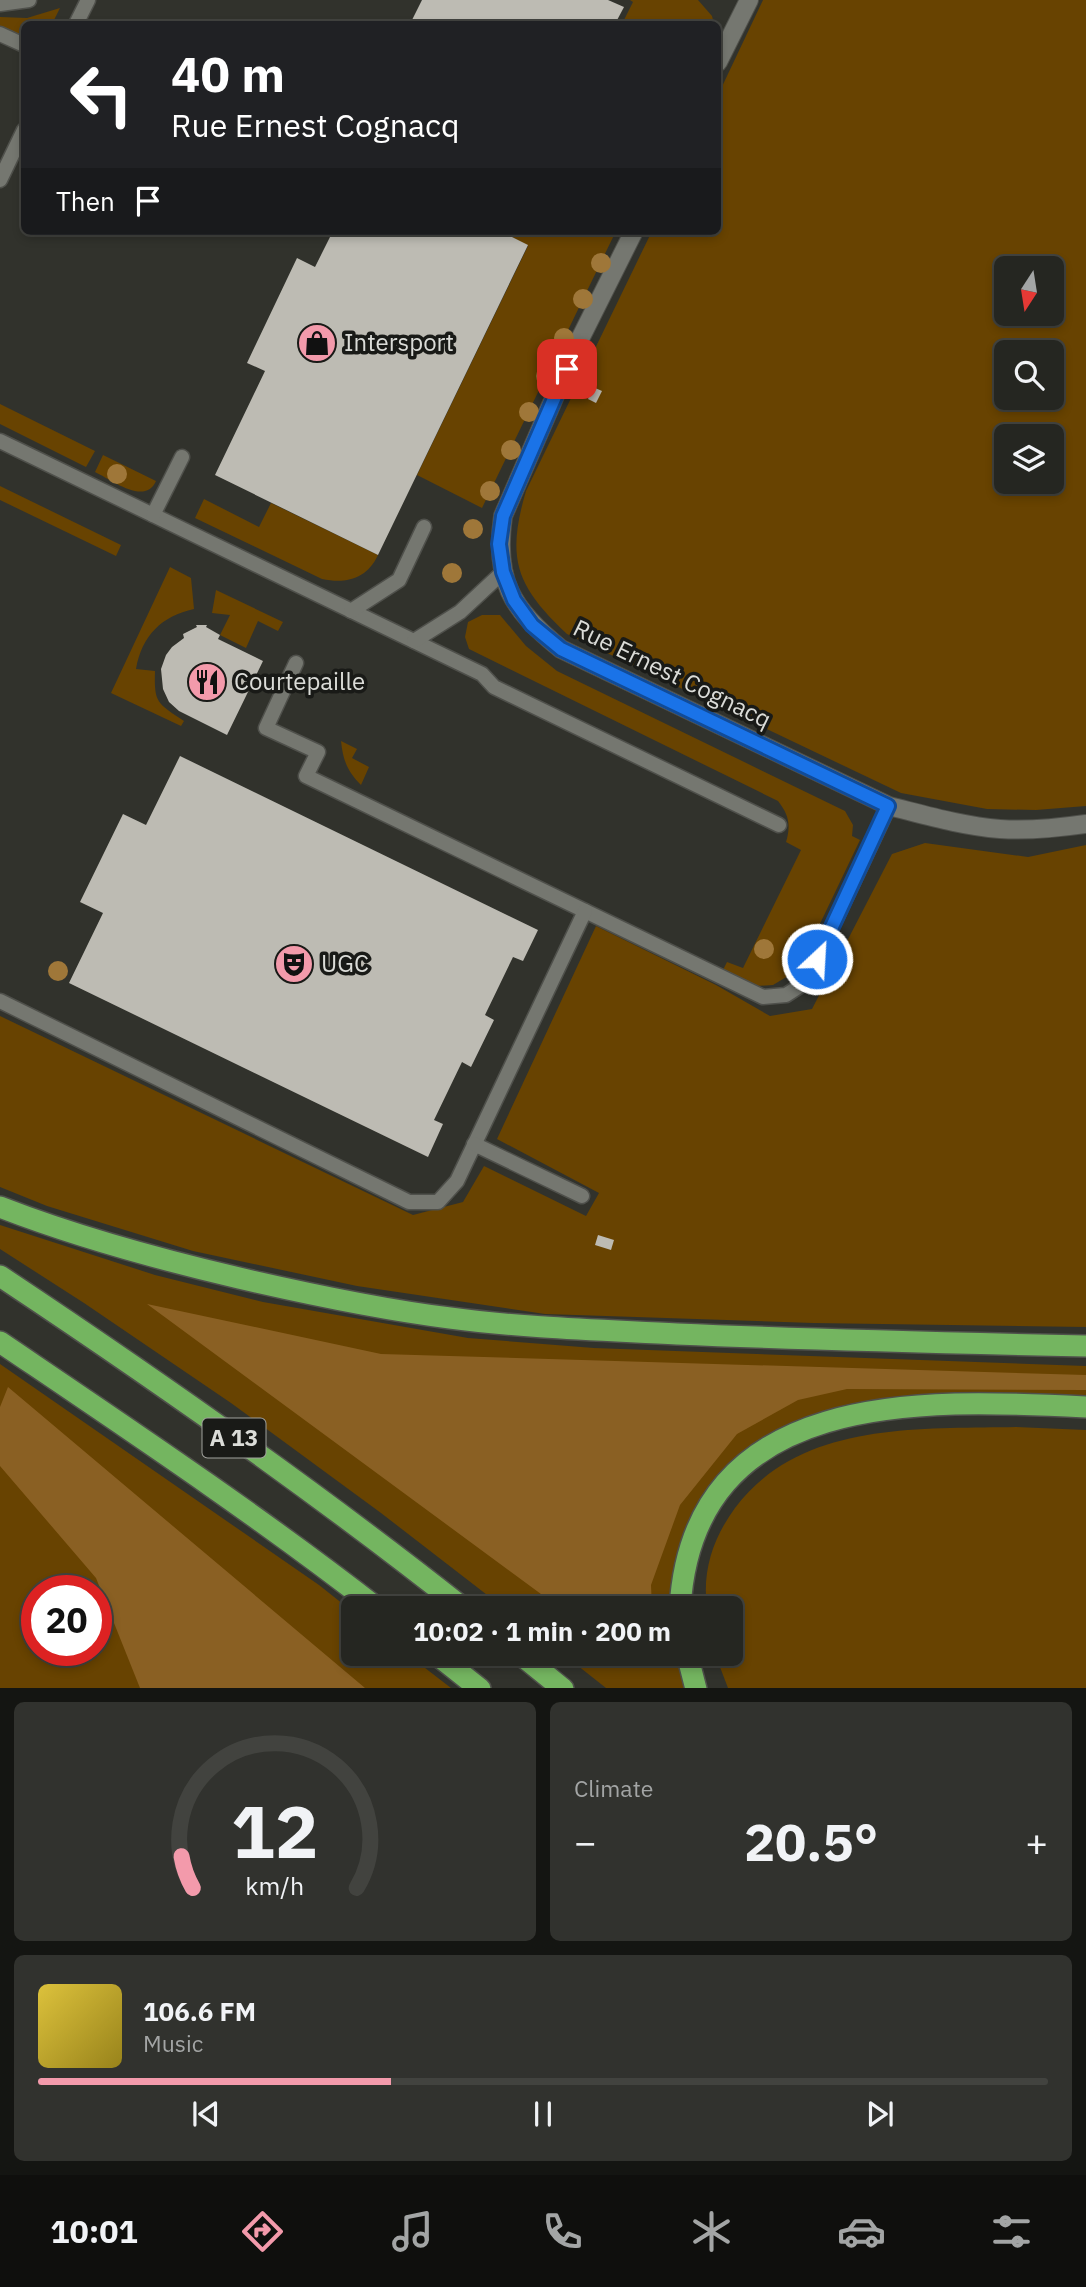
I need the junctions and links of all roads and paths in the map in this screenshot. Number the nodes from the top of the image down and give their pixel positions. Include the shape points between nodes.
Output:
1 (29, 0) edge
2 (88, 0) edge
3 (746, 1) edge
4 (0, 4) edge
5 (78, 21) edge
6 (0, 34) edge
7 (21, 44) edge
8 (721, 55) edge
9 (21, 136) edge
10 (0, 180) edge
11 (632, 235) edge
12 (0, 440) edge
13 (182, 457) dead end
14 (153, 515) junction
15 (424, 527) dead end
16 (503, 572) junction
17 (351, 611) junction
18 (414, 641) junction
19 (296, 663) dead end
20 (888, 806) junction
21 (1086, 824) edge
22 (779, 825) dead end
23 (584, 911) junction
24 (0, 1001) edge
25 (474, 1144) junction
26 (582, 1196) dead end
27 (0, 1207) edge
28 (0, 1276) edge
29 (0, 1342) edge
30 (1086, 1346) edge
31 (1086, 1407) edge
32 (360, 1596) edge
33 (447, 1596) edge
34 (681, 1596) edge
35 (451, 1666) edge
36 (535, 1666) edge
37 (690, 1666) edge
38 (479, 1688) edge
39 (562, 1688) edge
40 (696, 1688) edge

1 - 4 lane
2 - 5 lane
3 - 8 street
6 - 7 lane
9 - 10 lane
11 - 16 street, Rue Ernest Cognacq via 503,516 499,544
12 - 14 lane
13 - 14 lane
14 - 17 lane
15 - 17 lane via 399,580
16 - 18 lane via 460,612
16 - 20 street, Rue Ernest Cognacq via 514,600 532,625 561,649
17 - 18 lane
18 - 22 lane via 482,674 494,687
19 - 23 lane via 266,728 318,752 306,776
20 - 21 street, Rue Ernest Cognacq via 1000,829
20 - 23 lane via 806,982 786,995 763,997
23 - 25 lane
24 - 25 lane via 409,1202 438,1202 457,1181
25 - 26 lane
27 - 30 highway via 196,1268 452,1319 810,1340
28 - 33 highway, A 13 via 271,1464
29 - 32 highway, A 13
31 - 34 highway via 904,1407 832,1420 778,1441 732,1475 711,1502 695,1531
35 - 38 highway
36 - 39 highway
37 - 40 highway

